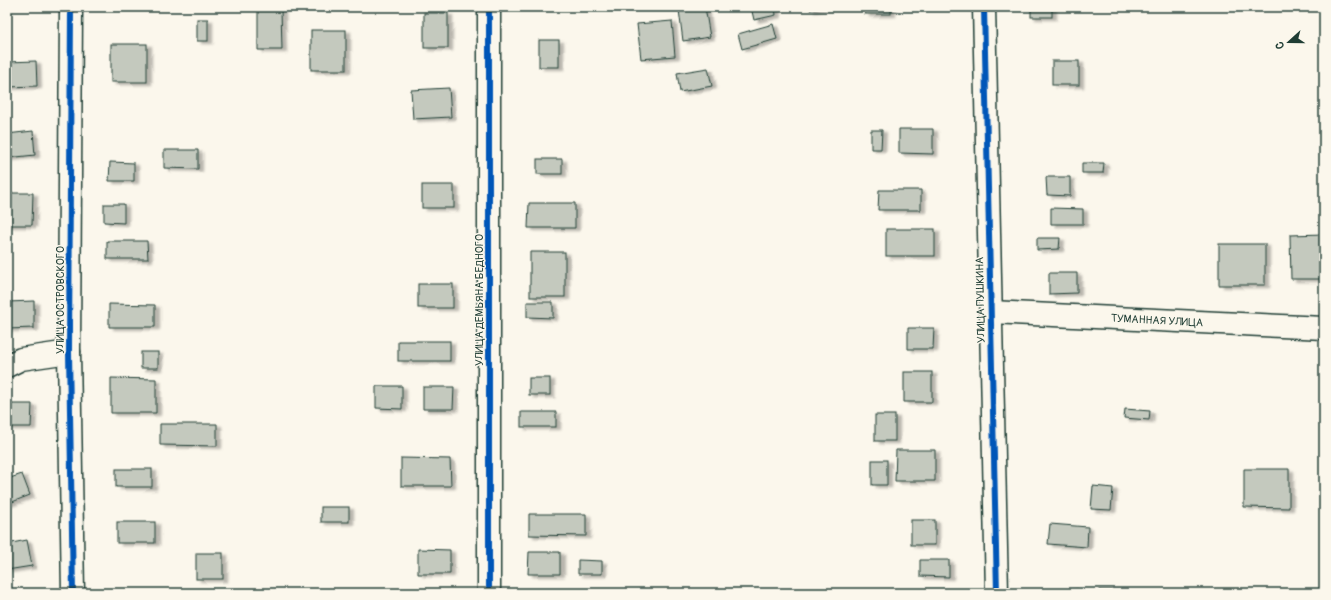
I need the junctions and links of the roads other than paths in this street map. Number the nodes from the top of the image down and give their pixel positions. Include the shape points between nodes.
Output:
1 (70, 7) edge
2 (489, 7) edge
3 (984, 7) edge
4 (990, 312) junction
5 (1324, 328) edge
6 (69, 352) junction
7 (7, 366) edge
8 (72, 593) edge
9 (489, 593) edge
10 (997, 593) edge

1 - 6 street, УЛИЦА ОСТРОВСКОГО
2 - 9 street, УЛИЦА ДЕМЬЯНА БЕДНОГО
3 - 4 street, УЛИЦА ПУШКИНА
4 - 5 street, ТУМАННАЯ УЛИЦА
4 - 10 street, УЛИЦА ПУШКИНА
6 - 7 street via 21,359
6 - 8 street, УЛИЦА ОСТРОВСКОГО

